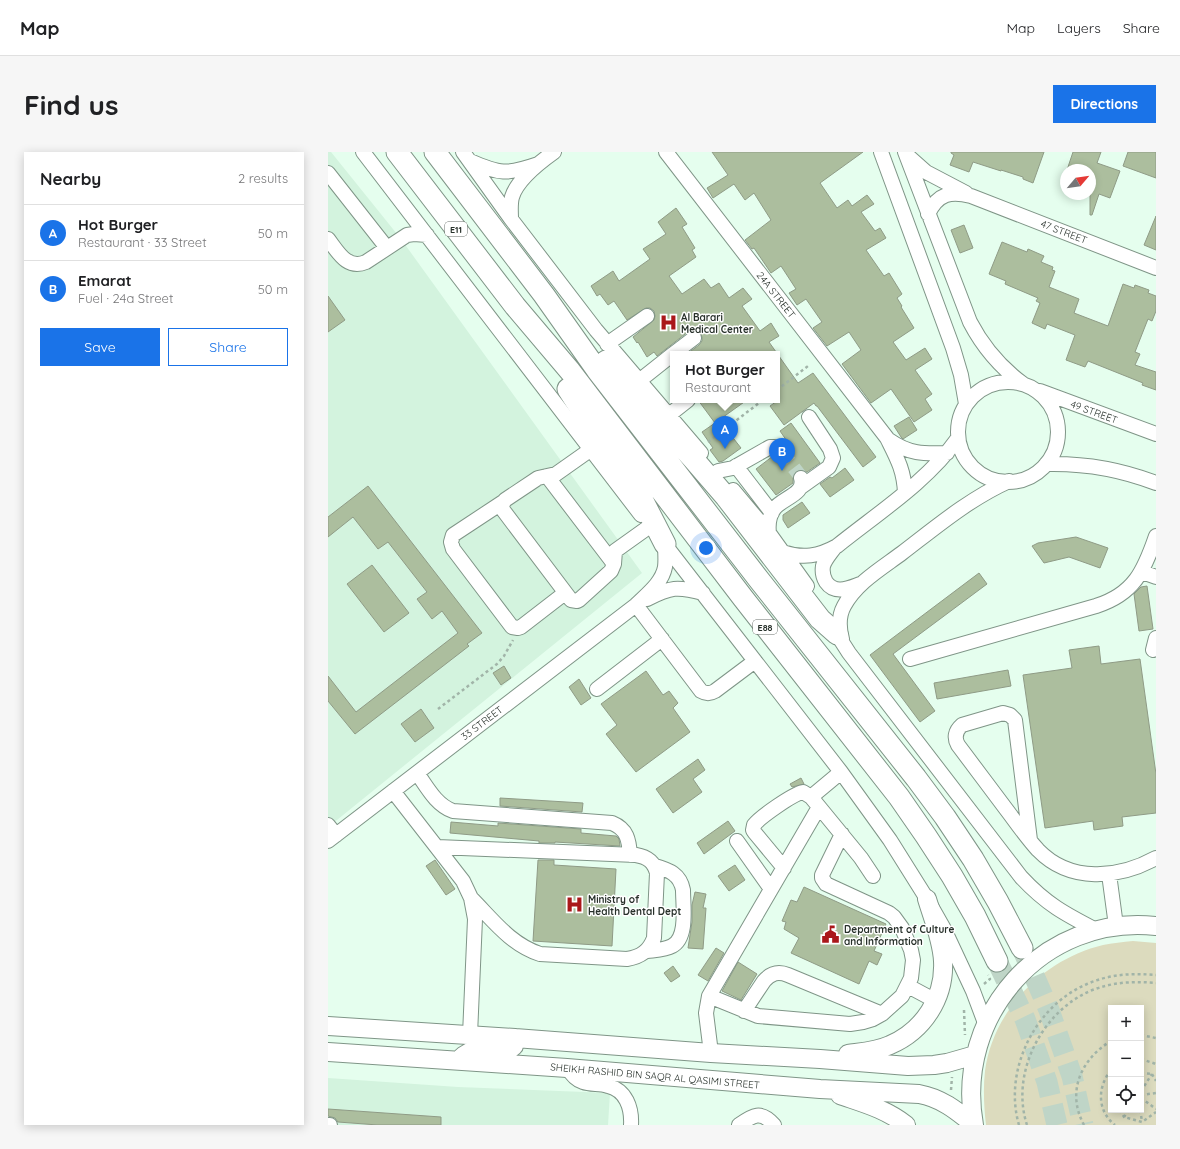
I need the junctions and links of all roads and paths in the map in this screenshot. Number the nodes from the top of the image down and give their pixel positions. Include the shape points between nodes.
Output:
1 (363, 152) edge
2 (397, 152) edge
3 (435, 152) edge
4 (554, 152) edge
5 (666, 152) edge
6 (881, 152) edge
7 (905, 152) edge
8 (466, 157) edge
9 (540, 163) junction
10 (328, 173) edge
11 (971, 196) junction
12 (928, 214) junction
13 (511, 219) junction
14 (427, 235) junction
15 (328, 239) edge
16 (387, 248) junction
17 (1156, 268) edge
18 (544, 295) junction
19 (515, 306) junction
20 (647, 316) dead end
21 (694, 338) dead end
22 (607, 344) junction
23 (677, 351) edge
24 (670, 356) edge
25 (808, 366) dead end
26 (639, 380) junction
27 (1028, 386) junction
28 (780, 388) edge
29 (674, 403) edge
30 (683, 403) edge
31 (759, 403) edge
32 (966, 404) junction
33 (667, 412) junction
34 (809, 416) dead end
35 (1156, 434) edge
36 (887, 438) junction
37 (958, 438) junction
38 (590, 450) junction
39 (698, 450) junction
40 (781, 451) dead end
41 (947, 453) junction
42 (740, 464) junction
43 (1046, 464) junction
44 (718, 471) junction
45 (548, 476) junction
46 (1009, 482) junction
47 (1156, 484) edge
48 (905, 493) junction
49 (503, 502) junction
50 (775, 509) junction
51 (650, 526) junction
52 (769, 533) junction
53 (1156, 536) edge
54 (665, 544) junction
55 (837, 546) junction
56 (783, 552) junction
57 (614, 564) junction
58 (1142, 572) junction
59 (1156, 577) edge
60 (862, 583) junction
61 (565, 593) junction
62 (703, 593) junction
63 (636, 605) junction
64 (518, 628) junction
65 (662, 639) junction
66 (840, 639) junction
67 (910, 659) dead end
68 (756, 661) junction
69 (597, 689) dead end
70 (438, 708) dead end
71 (841, 772) junction
72 (416, 773) junction
73 (393, 791) junction
74 (815, 802) junction
75 (331, 833) edge
76 (842, 834) junction
77 (1030, 840) junction
78 (737, 841) dead end
79 (437, 846) junction
80 (630, 855) junction
81 (1156, 858) edge
82 (655, 866) junction
83 (784, 868) junction
84 (1109, 874) junction
85 (873, 876) dead end
86 (771, 889) junction
87 (471, 898) junction
88 (927, 899) junction
89 (1152, 923) edge
90 (1116, 926) junction
91 (1096, 930) junction
92 (1022, 948) tunnel mouth
93 (647, 951) junction
94 (997, 961) tunnel mouth
95 (1156, 975) edge
96 (1156, 983) edge
97 (908, 986) junction
98 (709, 996) junction
99 (936, 1001) junction
100 (744, 1011) junction
101 (882, 1014) junction
102 (986, 1023) junction
103 (328, 1026) edge
104 (470, 1035) junction
105 (1144, 1036) edge
106 (515, 1038) junction
107 (1156, 1038) edge
108 (1108, 1043) edge
109 (328, 1052) edge
110 (711, 1052) junction
111 (975, 1055) junction
112 (820, 1059) junction
113 (1144, 1060) edge
114 (459, 1061) junction
115 (1156, 1064) edge
116 (567, 1068) junction
117 (1144, 1073) edge
118 (1108, 1074) edge
119 (1152, 1074) junction
120 (1156, 1081) edge
121 (1144, 1086) edge
122 (820, 1089) junction
123 (1156, 1094) edge
124 (1144, 1096) edge
125 (1144, 1099) edge
126 (1156, 1109) edge
127 (1156, 1112) edge
128 (1122, 1113) edge
129 (1127, 1113) edge
130 (1140, 1113) edge
131 (1124, 1117) junction
132 (1142, 1122) junction
133 (973, 1124) edge
134 (632, 1125) edge
135 (739, 1125) edge
136 (774, 1125) edge
137 (906, 1125) edge
138 (1019, 1125) edge
139 (1027, 1125) edge
140 (1084, 1125) edge
141 (1115, 1125) edge

1 - 14 street
2 - 19 highway, E11
3 - 18 highway
4 - 9 street
5 - 36 street, 24A STREET
6 - 32 street via 953,348
7 - 11 street, 47 STREET via 926,172
7 - 12 street
8 - 9 street via 494,171 502,172
8 - 13 street
9 - 13 street via 515,191 511,203
10 - 16 street
11 - 12 street, 47 STREET via 954,193 947,195 936,202
11 - 17 street, 47 STREET
12 - 27 street via 963,307 978,337 998,363
13 - 22 street
14 - 16 street via 407,235
14 - 38 street
15 - 16 street via 344,260 354,265 366,262
18 - 66 highway via 695,461 820,619
18 - 92 highway, E88 via 602,377 945,817 973,859
19 - 54 highway via 642,501
19 - 94 highway, E88 via 566,365 743,598 899,797 952,876
20 - 22 street
21 - 23 street
22 - 26 street
24 - 26 street
25 - 28 path
26 - 33 street
27 - 32 street via 1000,382 976,393
27 - 35 street, 49 STREET
27 - 43 street via 1049,403 1055,415 1057,441
29 - 33 street
30 - 33 street
31 - 39 path
32 - 37 street via 958,426
33 - 39 street
34 - 50 street via 833,458 829,467 801,482 797,492
36 - 41 street, 24A STREET via 910,452
36 - 48 street, 24A STREET via 901,466
37 - 41 street
37 - 46 street via 962,452 979,472 991,479
38 - 45 street via 556,474
38 - 51 street
39 - 44 street
40 - 42 street via 770,447
41 - 48 street
42 - 44 street via 728,470
42 - 50 street
43 - 46 street via 1027,478
43 - 47 street via 1101,467 1137,476
44 - 52 street
45 - 49 street via 538,478
45 - 57 street
46 - 60 street via 960,508
48 - 55 street
49 - 61 street via 503,510
49 - 64 street via 453,535 451,542 453,549 510,625
50 - 52 street via 768,526
51 - 54 street
51 - 57 street via 618,548 613,555
52 - 56 street
53 - 58 street
54 - 62 street
54 - 63 street, 33 STREET via 665,567 661,579
55 - 56 street via 811,556 801,557
55 - 60 street via 823,565 822,572 827,584 838,590
56 - 66 street
57 - 61 street via 608,574 577,601 571,600
58 - 59 street
58 - 67 street via 1124,591 1111,600
60 - 66 street via 842,611 839,624
61 - 64 street
62 - 63 street, 33 STREET via 672,589
62 - 68 street
63 - 65 street
63 - 72 street, 33 STREET
64 - 70 path via 510,647 497,664
65 - 68 street via 701,691 708,694
65 - 69 street
66 - 91 street via 1021,877 1050,905
68 - 71 street
71 - 74 street
71 - 88 street via 890,840
72 - 73 street, 33 STREET
72 - 80 street via 438,803 453,811 612,823 621,828 627,836
73 - 75 street, 33 STREET
73 - 79 street
74 - 76 street
74 - 83 street
74 - 83 street via 803,792 797,794 754,825 755,833
76 - 85 street
76 - 97 street via 822,874 824,881 889,913 899,922 913,960
77 - 77 street via 956,742 957,731 962,725 1003,713 1015,720
77 - 84 street via 1047,858 1067,870
78 - 86 street
79 - 80 street
79 - 87 street via 463,880
80 - 82 street via 644,856
81 - 84 street via 1131,869
82 - 93 street via 657,873 654,938
82 - 93 street via 672,872 682,885 683,932 672,946
83 - 86 street
84 - 90 street
86 - 98 street
87 - 93 street via 512,940 540,954 627,959
87 - 104 street via 475,919
88 - 99 main road via 943,961 942,981
88 - 102 street via 959,960
89 - 90 main road
90 - 91 main road
91 - 102 main road via 1051,949 1030,964 1009,986
95 - 138 path via 1110,976 1087,984 1066,996 1048,1012 1023,1052 1017,1075 1015,1099
96 - 139 path via 1133,981 1111,984 1090,991 1071,1002 1054,1017 1040,1035 1030,1055 1024,1076 1023,1099
97 - 99 street
97 - 101 street via 902,996
98 - 100 street
98 - 110 street via 706,1013
99 - 112 main road via 922,1023 901,1040 875,1050
100 - 101 street via 765,1018 850,1024 873,1019
100 - 101 street via 764,981 772,974 778,973
102 - 111 main road
103 - 104 main road
104 - 106 main road
105 - 107 path
106 - 110 main road
106 - 114 main road via 514,1046 509,1050 473,1050
108 - 140 path via 1086,1063 1077,1085 1078,1109
109 - 114 main road, SHEIKH RASHID BIN SAQR AL QASIMI STREET
110 - 112 main road
111 - 112 main road via 921,1067
111 - 133 main road via 970,1089
113 - 115 path
114 - 116 main road, SHEIKH RASHID BIN SAQR AL QASIMI STREET
116 - 122 main road, SHEIKH RASHID BIN SAQR AL QASIMI STREET
116 - 134 street via 584,1083 608,1086 625,1096 630,1105
117 - 119 path
118 - 141 path via 1103,1082 1100,1096 1106,1116
119 - 120 path
119 - 121 path
122 - 133 main road, SHEIKH RASHID BIN SAQR AL QASIMI STREET via 928,1096 945,1103
122 - 137 main road via 876,1107
123 - 124 path
125 - 126 path
127 - 132 path
128 - 131 path
129 - 131 path
130 - 132 path
131 - 132 path
135 - 136 street via 751,1116 764,1116

